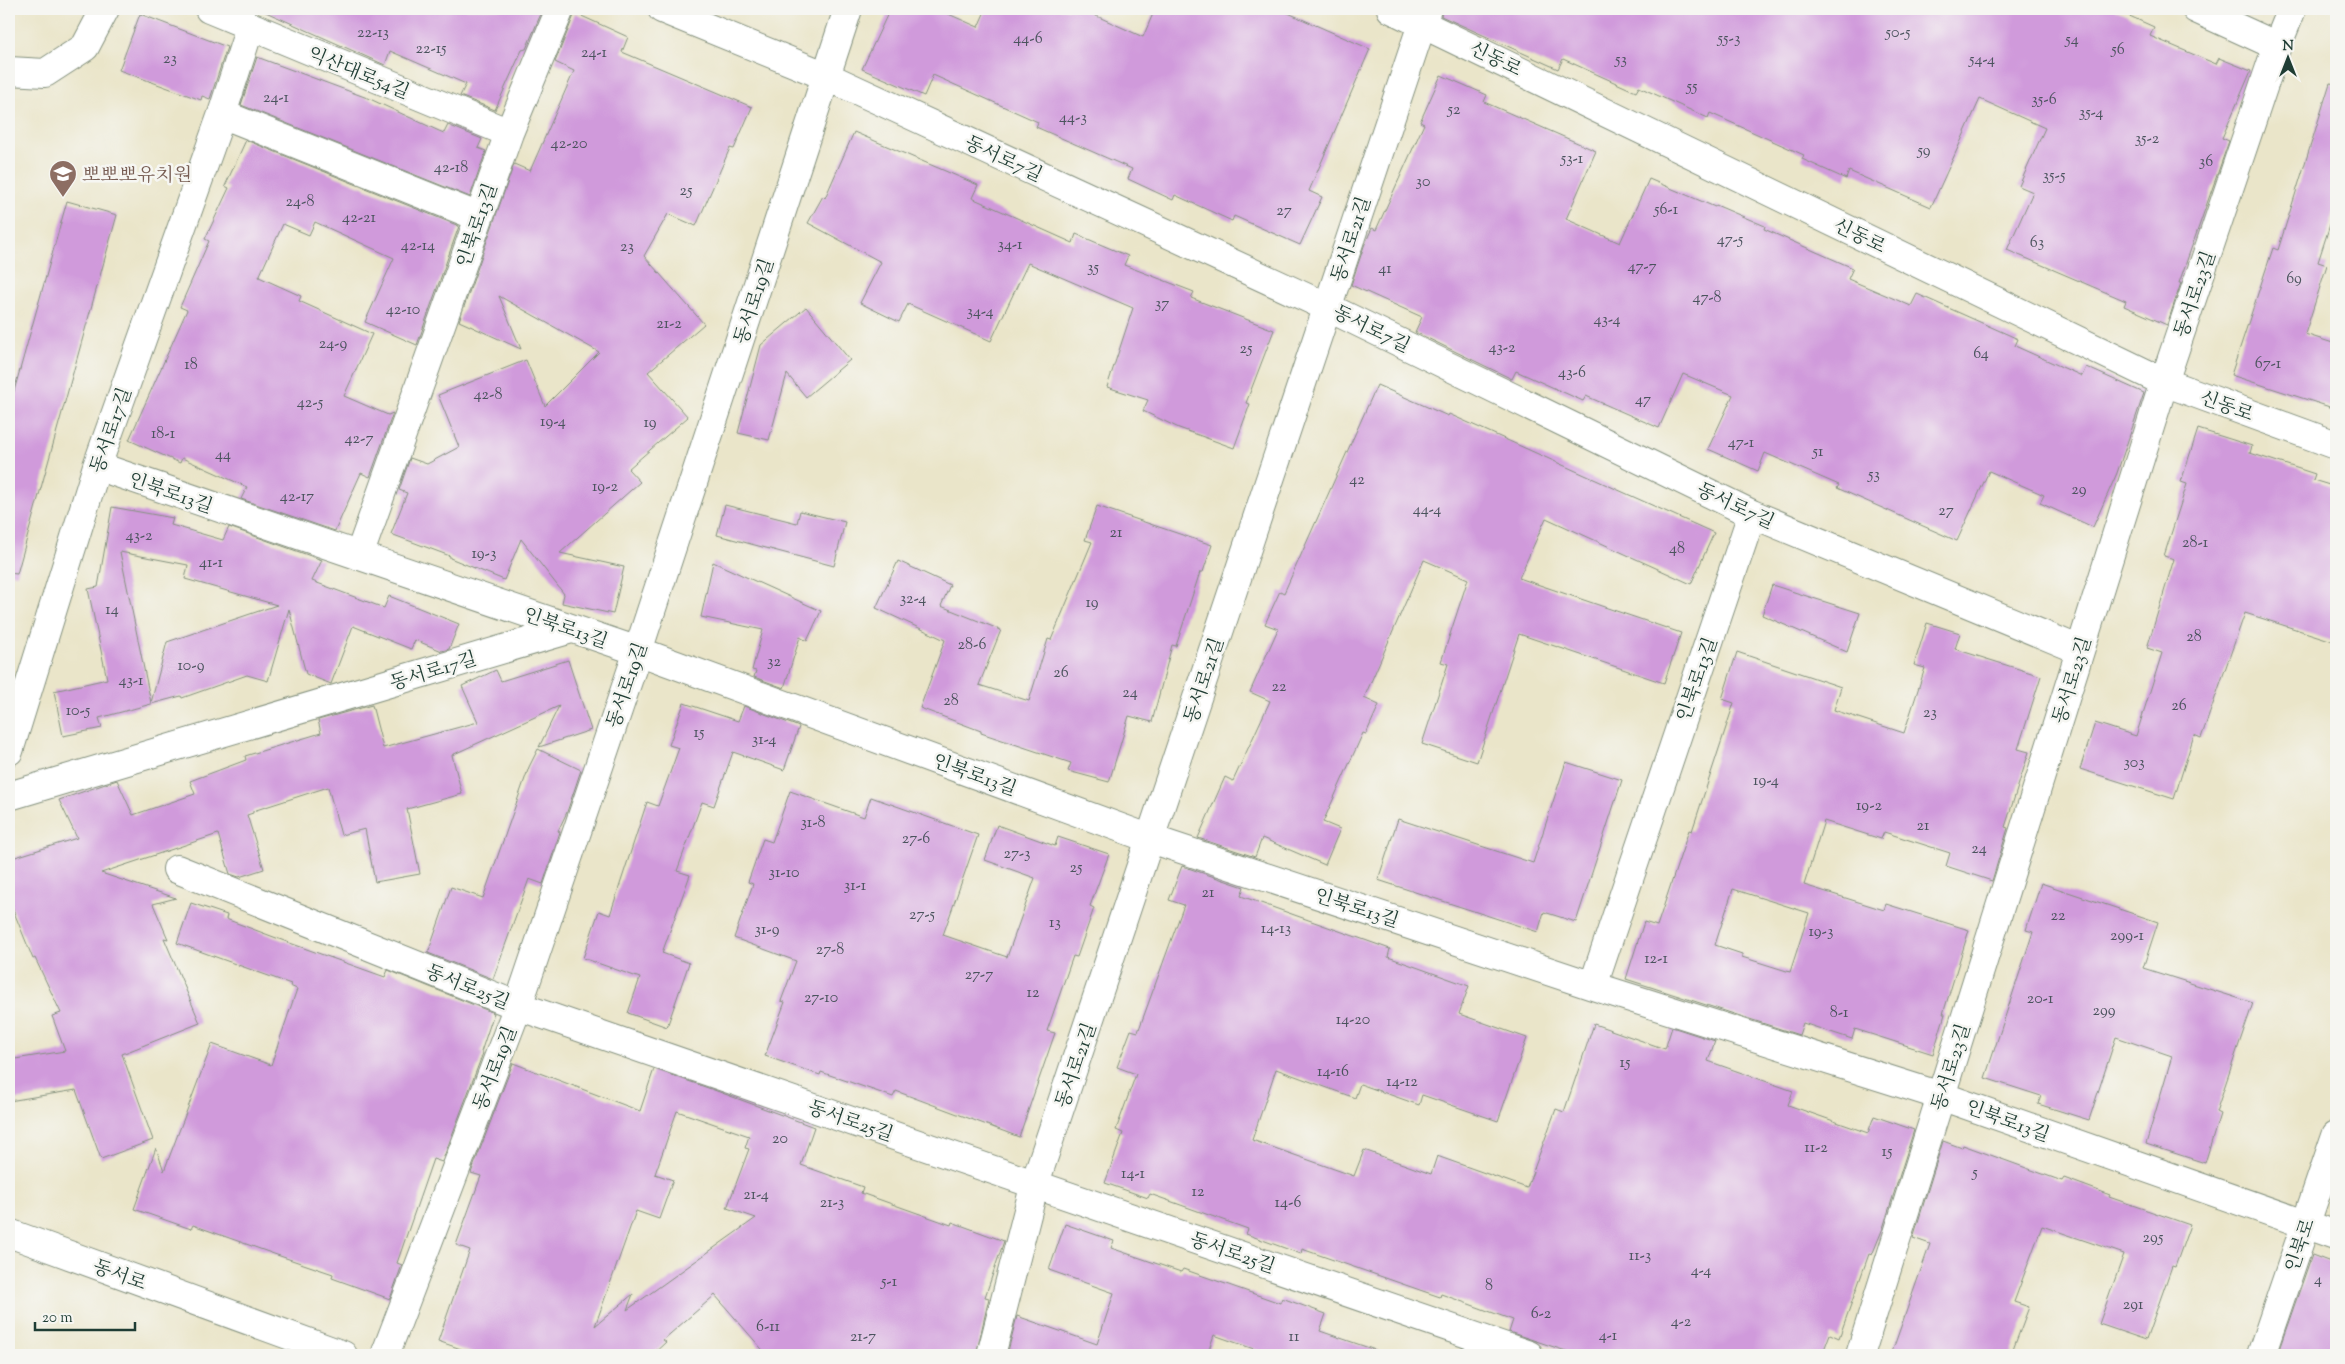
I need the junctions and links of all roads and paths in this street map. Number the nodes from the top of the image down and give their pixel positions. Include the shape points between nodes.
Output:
1 (105, 9) edge
2 (209, 9) edge
3 (560, 9) edge
4 (662, 9) edge
5 (848, 9) edge
6 (1391, 9) edge
7 (2196, 9) edge
8 (2292, 9) edge
9 (1424, 16) edge
10 (250, 27) junction
11 (2277, 46) junction
12 (9, 71) edge
13 (826, 76) junction
14 (222, 114) junction
15 (508, 133) junction
16 (479, 217) junction
17 (1327, 307) junction
18 (2164, 382) junction
19 (2336, 445) edge
20 (97, 466) junction
21 (1752, 514) junction
22 (358, 556) junction
23 (570, 629) junction
24 (2080, 650) junction
25 (638, 651) junction
26 (9, 751) edge
27 (9, 796) edge
28 (1151, 839) junction
29 (178, 869) dead end
30 (1593, 986) junction
31 (518, 1006) junction
32 (1941, 1096) junction
33 (2336, 1135) edge
34 (1035, 1183) junction
35 (2305, 1226) junction
36 (9, 1233) edge
37 (2336, 1235) edge
38 (343, 1355) edge
39 (385, 1355) edge
40 (991, 1355) edge
41 (1529, 1355) edge
42 (1860, 1355) edge
43 (2261, 1355) edge

1 - 12 street via 85,47 53,68 45,73
2 - 10 street, 익산대로54길
3 - 15 street, 인북로13길
4 - 13 street, 동서로7길
5 - 13 street, 동서로19길
6 - 9 street, 신동로
7 - 11 street
8 - 11 street, 동서로23길
9 - 17 street, 동서로21길
9 - 18 street, 신동로
10 - 14 street, 동서로17길
10 - 15 street, 익산대로54길
11 - 18 street, 동서로23길
13 - 17 street, 동서로7길
13 - 25 street, 동서로19길
14 - 16 street
14 - 20 street, 동서로17길
15 - 16 street, 인북로13길
16 - 22 street, 인북로13길
17 - 21 street, 동서로7길
17 - 28 street, 동서로21길
18 - 19 street, 신동로
18 - 24 street, 동서로23길
20 - 22 street, 인북로13길
20 - 26 street, 동서로17길
21 - 24 street, 동서로7길
21 - 30 street, 인북로13길
22 - 23 street, 인북로13길
23 - 25 street, 인북로13길
23 - 27 street, 동서로17길
24 - 32 street, 동서로23길
25 - 28 street, 인북로13길
25 - 31 street, 동서로19길
28 - 30 street, 인북로13길
28 - 34 street, 동서로21길
29 - 31 street, 동서로25길
30 - 32 street, 인북로13길
31 - 34 street, 동서로25길
31 - 39 street, 동서로19길
32 - 35 street, 인북로13길
32 - 42 street, 동서로23길
33 - 35 street, 인북로
34 - 40 street, 동서로21길
34 - 41 street, 동서로25길
35 - 37 street, 인북로13길
35 - 43 street, 인북로
36 - 38 street, 동서로

